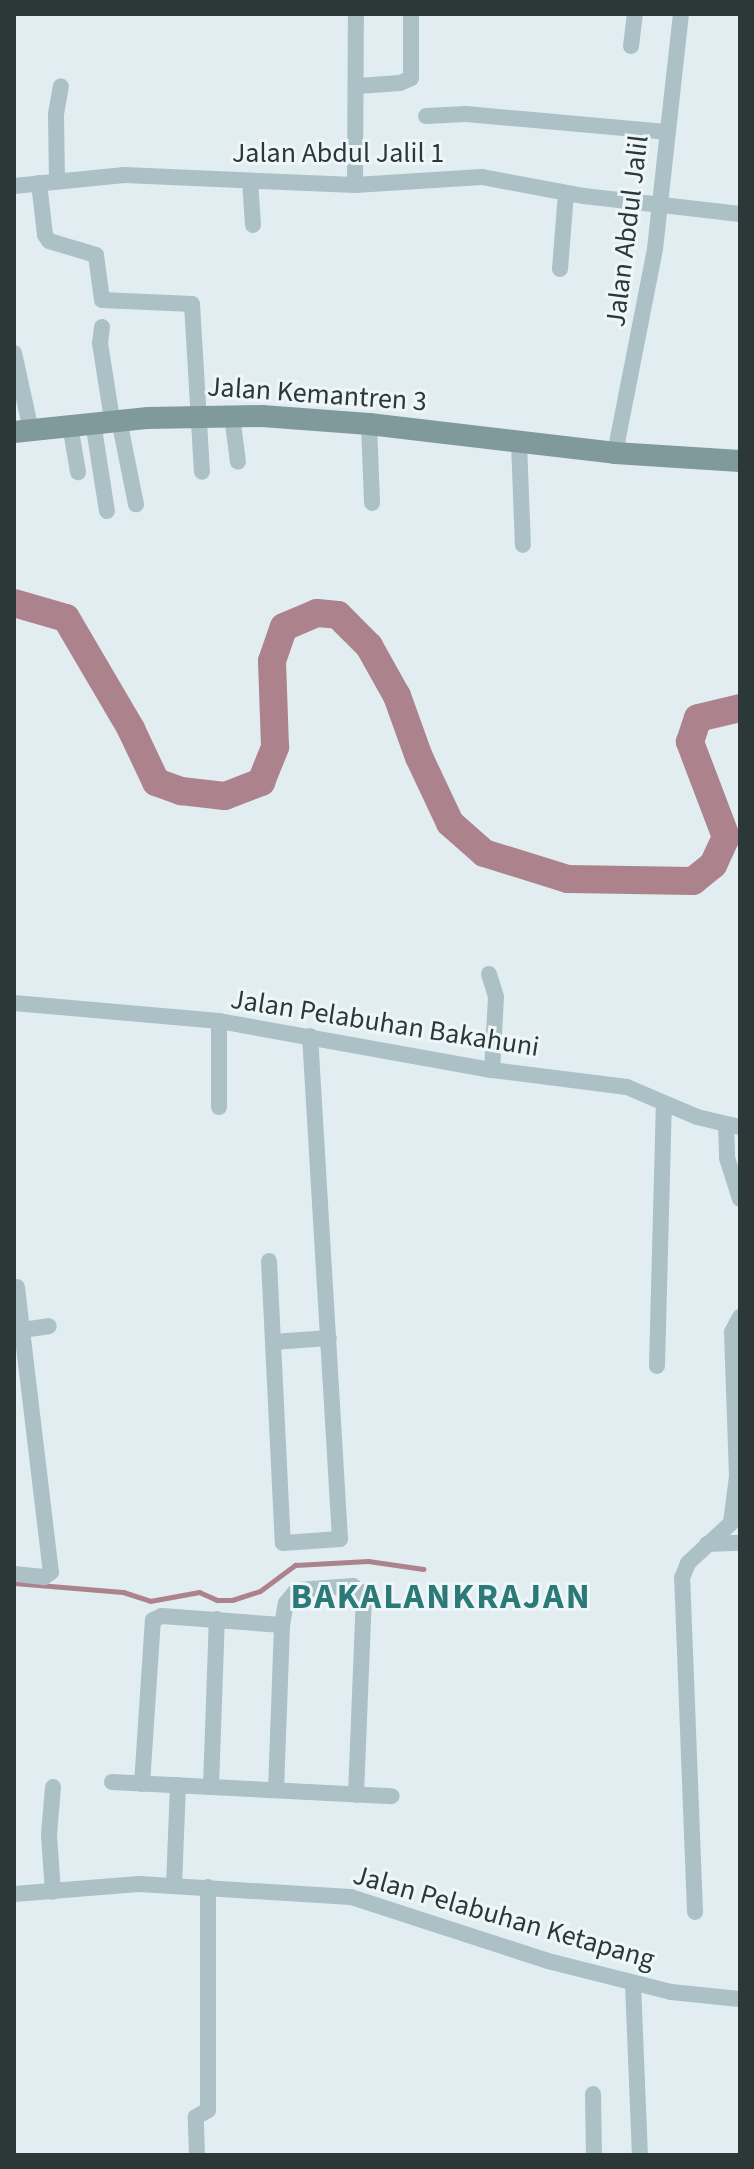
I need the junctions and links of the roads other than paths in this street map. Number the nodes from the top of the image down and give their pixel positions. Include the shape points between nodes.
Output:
1 (356, 14) edge
2 (411, 14) edge
3 (635, 14) edge
4 (675, 14) edge
5 (631, 46) dead end
6 (61, 86) dead end
7 (358, 86) junction
8 (426, 116) dead end
9 (666, 132) junction
10 (250, 181) junction
11 (48, 182) junction
12 (355, 185) junction
13 (14, 186) edge
14 (566, 193) junction
15 (662, 205) junction
16 (740, 214) edge
17 (253, 225) dead end
18 (560, 269) dead end
19 (102, 327) dead end
20 (14, 353) edge
21 (200, 416) junction
22 (232, 416) junction
23 (108, 421) junction
24 (369, 424) junction
25 (70, 425) junction
26 (22, 431) edge
27 (519, 443) junction
28 (615, 453) junction
29 (740, 461) edge
30 (238, 462) dead end
31 (78, 472) dead end
32 (202, 472) dead end
33 (372, 503) dead end
34 (136, 504) dead end
35 (107, 511) dead end
36 (523, 545) dead end
37 (489, 974) dead end
38 (14, 1003) edge
39 (219, 1021) junction
40 (310, 1036) junction
41 (492, 1070) junction
42 (664, 1104) junction
43 (219, 1107) dead end
44 (733, 1126) edge
45 (740, 1199) edge
46 (269, 1261) dead end
47 (17, 1287) dead end
48 (740, 1317) edge
49 (49, 1326) dead end
50 (18, 1331) edge
51 (329, 1338) junction
52 (273, 1342) junction
53 (657, 1366) dead end
54 (740, 1543) edge
55 (707, 1544) junction
56 (14, 1574) edge
57 (217, 1619) junction
58 (282, 1625) junction
59 (112, 1782) dead end
60 (142, 1784) junction
61 (178, 1785) junction
62 (53, 1787) dead end
63 (211, 1787) junction
64 (276, 1790) junction
65 (356, 1795) junction
66 (392, 1796) dead end
67 (174, 1885) junction
68 (208, 1887) junction
69 (53, 1892) junction
70 (14, 1894) edge
71 (695, 1912) dead end
72 (633, 1983) junction
73 (740, 1999) edge
74 (593, 2094) dead end
75 (197, 2155) edge
76 (594, 2155) edge
77 (640, 2155) edge

1 - 7 street
2 - 7 street via 411,78
3 - 5 street
4 - 9 street, Jalan Abdul Jalil
6 - 11 street
7 - 12 street
8 - 9 street via 466,114
9 - 15 street, Jalan Abdul Jalil
10 - 11 street, Jalan Abdul Jalil 1 via 135,175
10 - 12 street, Jalan Abdul Jalil 1
10 - 17 street
11 - 13 street, Jalan Abdul Jalil 1
11 - 21 street via 45,235 49,241 96,255 102,300 192,304
12 - 14 street, Jalan Abdul Jalil 1 via 482,177
14 - 15 street, Jalan Abdul Jalil 1
14 - 18 street
15 - 16 street, Jalan Abdul Jalil 1
15 - 28 street, Jalan Abdul Jalil
19 - 23 street
20 - 26 street
21 - 22 street, Jalan Kemantren 3
21 - 23 street, Jalan Kemantren 3
21 - 32 street
22 - 24 street, Jalan Kemantren 3
22 - 30 street
23 - 25 street, Jalan Kemantren 3
23 - 34 street
23 - 35 street
24 - 27 street, Jalan Kemantren 3
24 - 33 street
25 - 26 street, Jalan Kemantren 3
25 - 31 street
27 - 28 street, Jalan Kemantren 3
27 - 36 street
28 - 29 street, Jalan Kemantren 3
37 - 41 street via 496,997
38 - 39 street, Jalan Pelabuhan Bakahuni
39 - 40 street, Jalan Pelabuhan Bakahuni
39 - 43 street
40 - 41 street, Jalan Pelabuhan Bakahuni
40 - 51 street
41 - 42 street, Jalan Pelabuhan Bakahuni via 627,1087
42 - 44 street, Jalan Pelabuhan Bakahuni
42 - 53 street
44 - 45 street via 727,1158
46 - 52 street
47 - 50 street
48 - 55 street via 732,1332 737,1476 731,1523
49 - 50 street
50 - 56 street via 51,1572 44,1577
51 - 52 street
51 - 52 street via 340,1539 283,1543
54 - 55 street
55 - 71 street via 688,1563 682,1578
57 - 58 street
57 - 60 street via 162,1616 150,1626
57 - 63 street
58 - 64 street
58 - 65 street via 286,1603 297,1590 353,1586 364,1595
59 - 60 street
60 - 61 street
61 - 63 street
61 - 67 street
62 - 69 street
63 - 64 street
64 - 65 street
65 - 66 street
67 - 68 street, Jalan Pelabuhan Ketapang
67 - 69 street, Jalan Pelabuhan Ketapang
68 - 72 street, Jalan Pelabuhan Ketapang via 351,1897
68 - 75 street via 208,2110 196,2117
69 - 70 street, Jalan Pelabuhan Ketapang
72 - 73 street, Jalan Pelabuhan Ketapang
72 - 77 street
74 - 76 street

